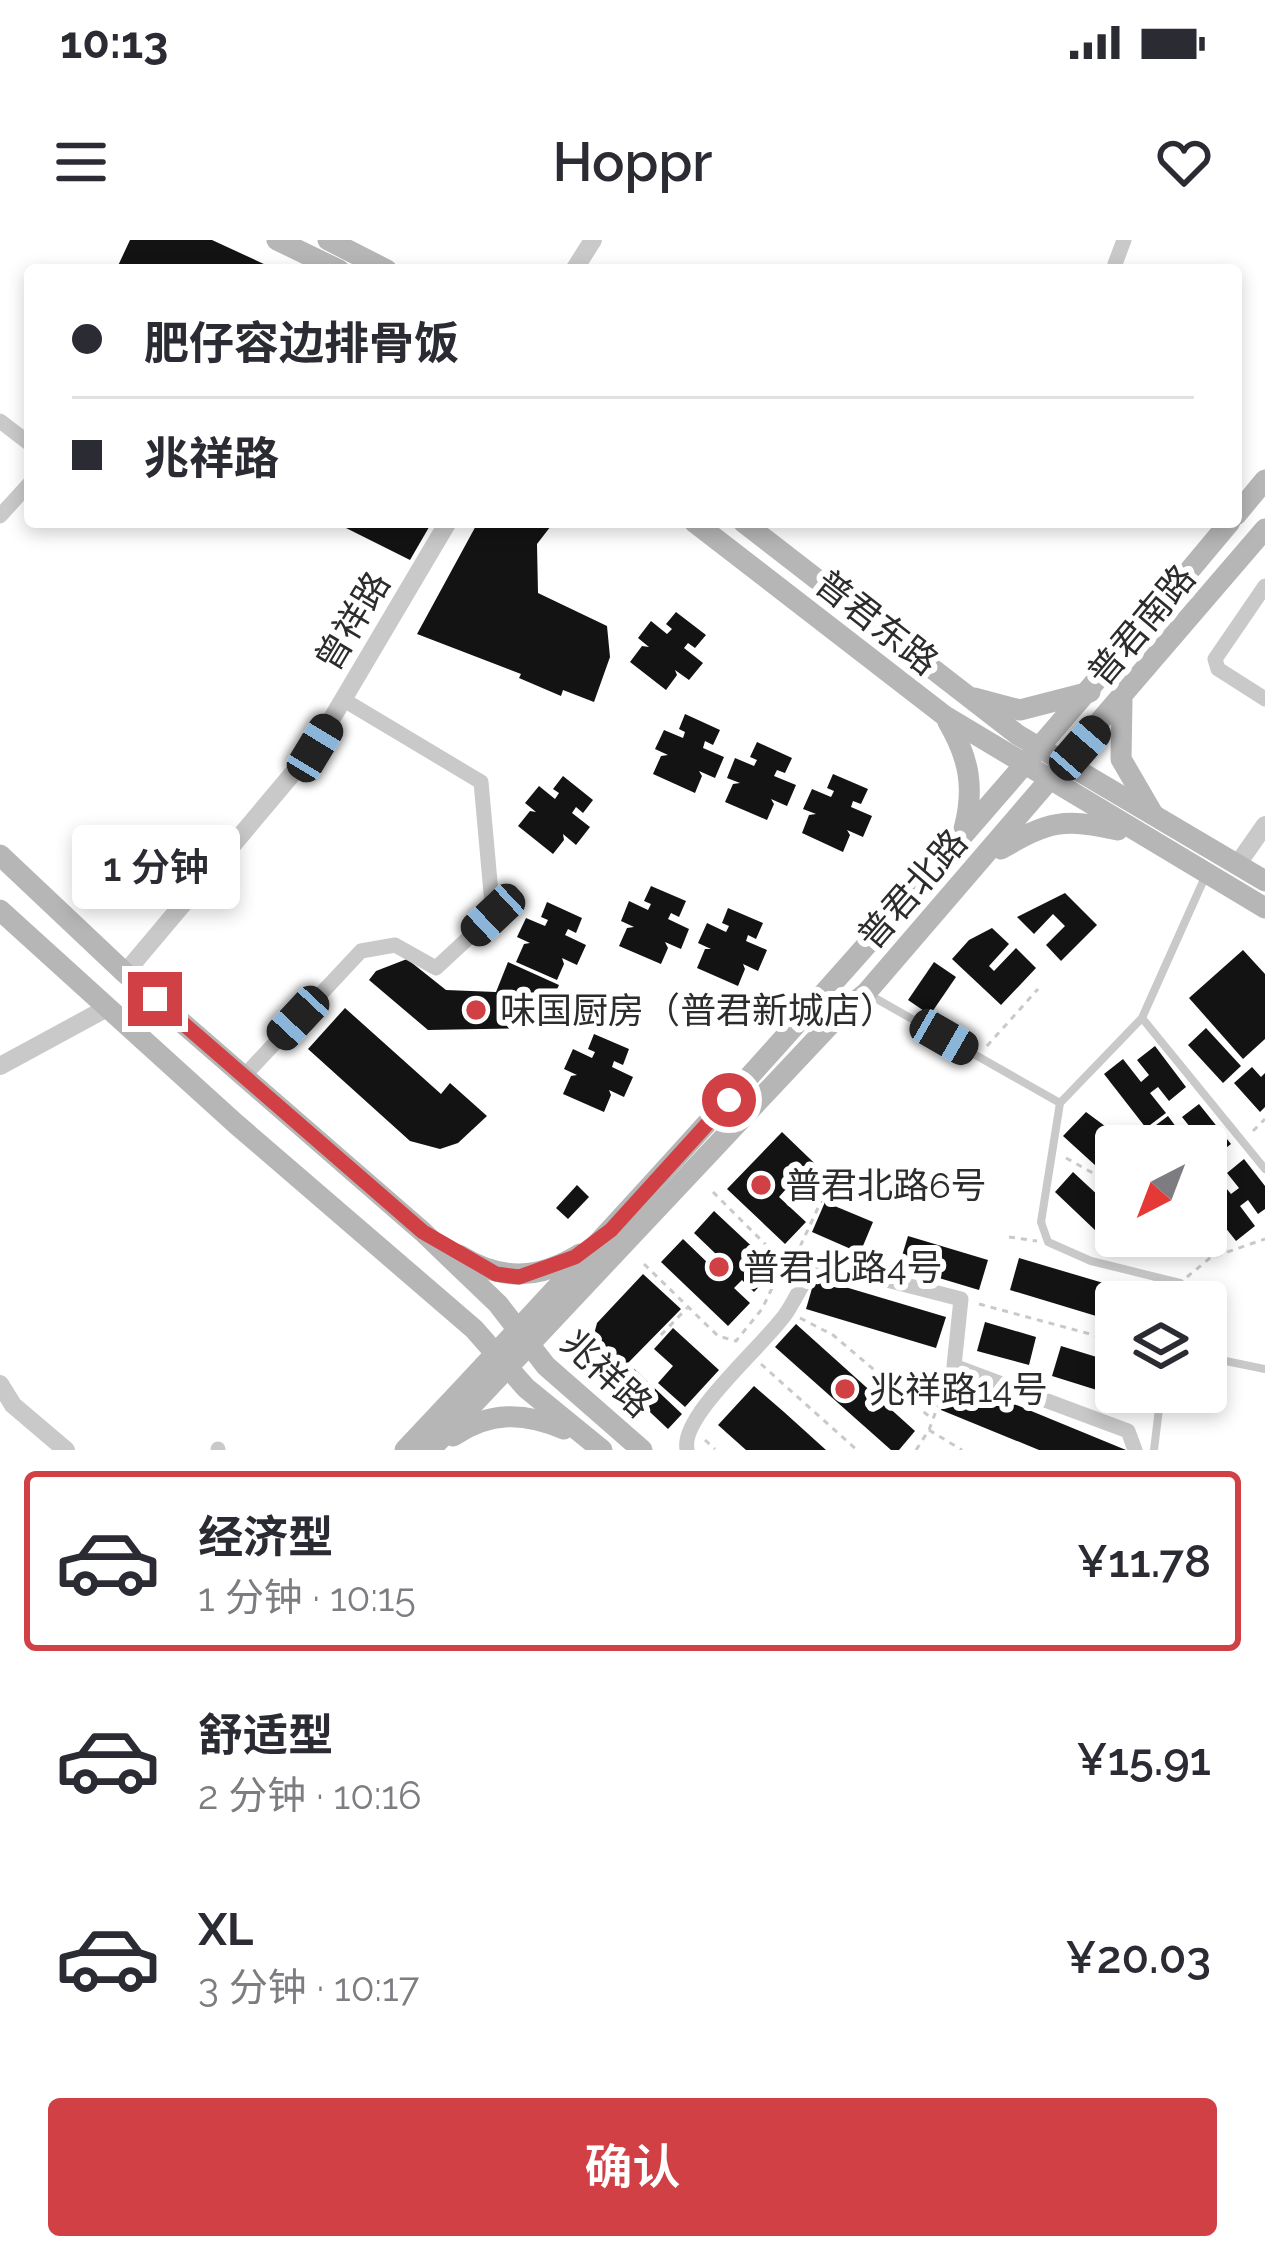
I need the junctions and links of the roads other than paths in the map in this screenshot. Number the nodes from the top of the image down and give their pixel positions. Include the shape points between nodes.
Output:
1 (277, 240) edge
2 (328, 240) edge
3 (1124, 240) edge
4 (327, 264) edge
5 (375, 264) edge
6 (1115, 264) dead end
7 (0, 421) edge
8 (24, 439) edge
9 (1265, 480) edge
10 (24, 490) edge
11 (1242, 508) edge
12 (0, 516) edge
13 (444, 528) edge
14 (702, 528) edge
15 (751, 528) edge
16 (1225, 528) edge
17 (1265, 529) edge
18 (1265, 586) edge
19 (1090, 692) junction
20 (964, 696) junction
21 (1265, 699) edge
22 (344, 700) junction
23 (1122, 700) junction
24 (945, 716) junction
25 (1041, 749) junction
26 (1066, 764) junction
27 (1024, 768) junction
28 (1050, 783) junction
29 (1265, 825) edge
30 (1149, 828) junction
31 (963, 835) junction
32 (0, 855) edge
33 (980, 861) junction
34 (1237, 866) junction
35 (1205, 875) junction
36 (1265, 881) edge
37 (1265, 908) edge
38 (0, 910) edge
39 (125, 974) junction
40 (866, 993) junction
41 (105, 1009) junction
42 (1142, 1018) junction
43 (0, 1066) edge
44 (245, 1075) junction
45 (1060, 1103) junction
46 (1265, 1169) edge
47 (611, 1230) junction
48 (423, 1232) junction
49 (1172, 1281) edge
50 (524, 1336) junction
51 (502, 1360) junction
52 (1227, 1361) edge
53 (1265, 1369) edge
54 (0, 1384) edge
55 (6, 1408) edge
56 (1159, 1413) edge
57 (687, 1448) edge
58 (66, 1450) edge
59 (405, 1450) edge
60 (432, 1450) edge
61 (602, 1450) edge
62 (642, 1450) edge
63 (1135, 1450) edge
64 (1154, 1450) edge

1 - 4 main road
2 - 5 main road
3 - 6 street
7 - 8 street
9 - 11 main road
10 - 12 street
13 - 22 street, 曾祥路
14 - 24 main road, 普君东路
15 - 20 main road, 普君东路
16 - 19 main road, 普君南路
17 - 23 main road, 普君南路
18 - 21 street via 1215,659
19 - 20 main road via 1020,710
19 - 25 main road, 普君南路
20 - 25 main road, 普君东路
22 - 39 street, 曾祥路 via 315,748
22 - 44 street via 481,782 493,915 436,968 395,945 361,951
23 - 26 main road, 普君南路
23 - 30 main road via 1121,759
24 - 27 main road, 普君东路
24 - 31 main road via 970,775
25 - 26 main road, 普君东路
25 - 27 main road, 普君北路
26 - 28 main road, 普君北路
26 - 30 main road, 普君东路
27 - 28 main road, 普君东路
27 - 31 main road, 普君北路
28 - 30 main road, 普君东路
28 - 33 main road, 普君北路
29 - 34 street
30 - 33 main road via 1043,824
30 - 34 main road
30 - 35 main road
31 - 47 main road, 普君北路
32 - 39 main road, 兆祥路
33 - 40 main road, 普君北路
34 - 36 main road
35 - 37 main road
35 - 42 lane
38 - 41 main road, 兆祥路
39 - 44 main road, 兆祥路
40 - 45 lane
40 - 50 main road, 普君北路
41 - 43 street
41 - 51 main road, 兆祥路
42 - 45 lane
42 - 46 lane
44 - 48 main road, 兆祥路
45 - 49 lane via 1041,1222 1048,1242
47 - 48 main road via 575,1257 519,1277 476,1266
47 - 50 main road, 普君北路
48 - 50 main road, 兆祥路
50 - 51 main road, 普君北路
50 - 62 main road, 兆祥路 via 546,1366
51 - 59 main road
51 - 60 main road
51 - 61 main road, 兆祥路
52 - 53 lane
54 - 55 street
55 - 58 street
56 - 64 lane
57 - 63 street via 701,1410 788,1311 812,1270 828,1265 961,1300 954,1366 1128,1431
60 - 61 main road via 485,1418 529,1415

